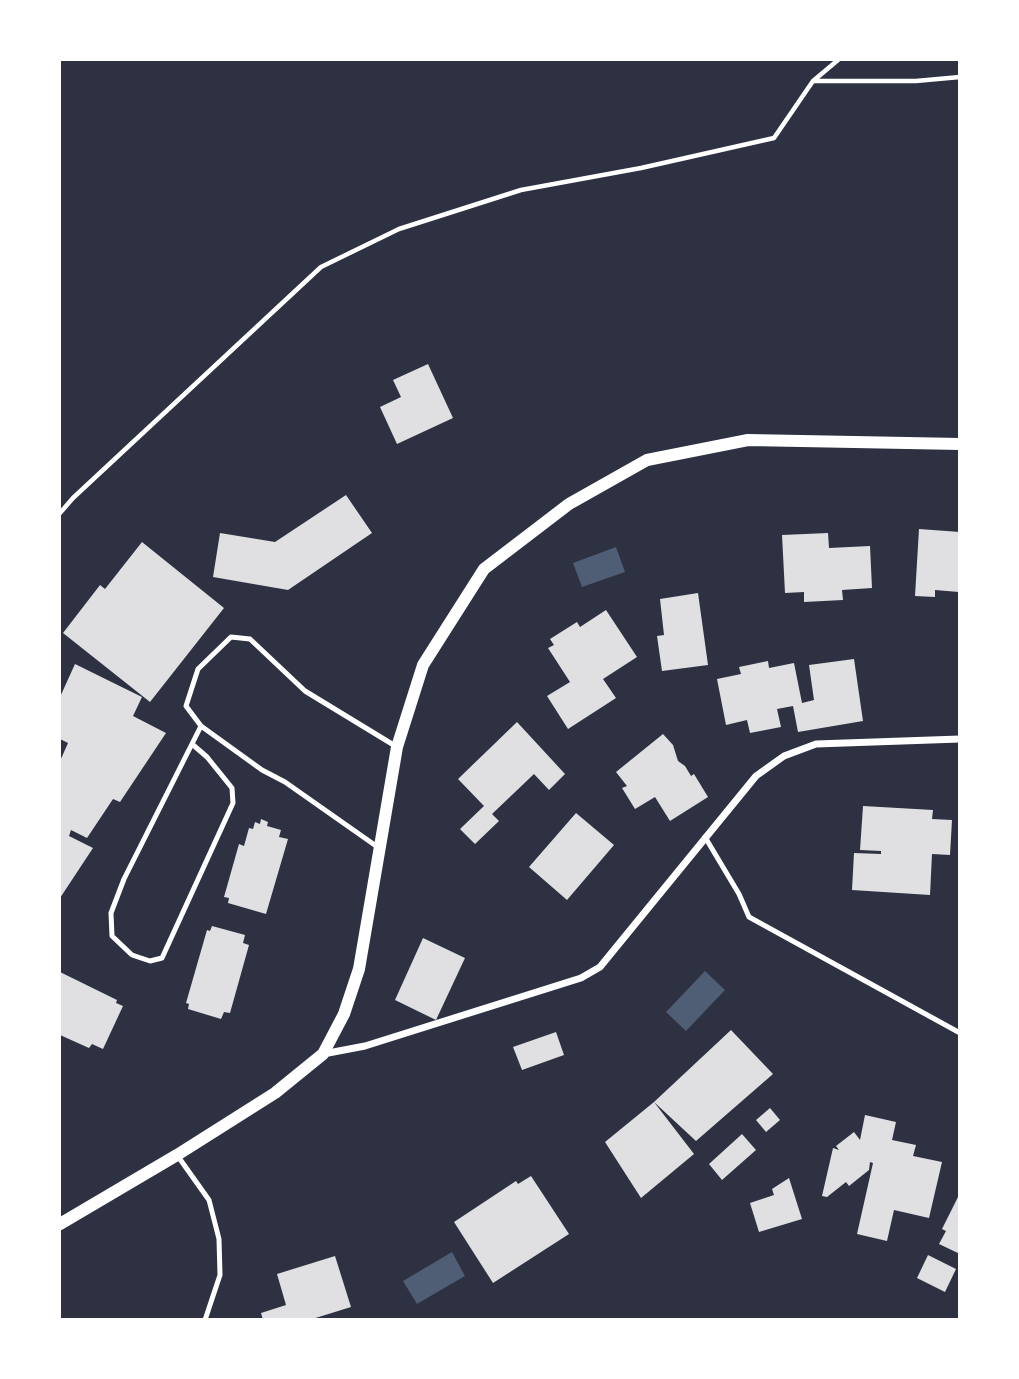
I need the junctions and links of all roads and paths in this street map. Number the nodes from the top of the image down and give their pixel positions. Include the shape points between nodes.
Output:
1 (838, 60) edge
2 (960, 77) edge
3 (813, 81) junction
4 (960, 444) edge
5 (60, 513) edge
6 (201, 726) junction
7 (960, 739) edge
8 (192, 744) junction
9 (397, 747) junction
10 (705, 837) junction
11 (379, 848) junction
12 (960, 1033) edge
13 (323, 1054) junction
14 (177, 1155) junction
15 (60, 1224) edge
16 (205, 1320) edge

1 - 3 path
2 - 3 path
3 - 5 path via 774,138 520,190 399,229 321,267
4 - 9 street via 748,440 647,460 569,504 484,569 424,665
6 - 8 lane
6 - 9 lane via 186,706 198,669 232,637 250,639 305,691
6 - 11 lane
7 - 10 street via 816,744 784,756 756,776
8 - 8 lane via 111,913 112,936 132,955 150,961 162,958 233,803 232,788
9 - 11 street
10 - 12 lane via 749,917
10 - 13 street via 614,951 590,973 377,1042
11 - 13 street via 359,970 344,1014
13 - 14 street via 275,1093
14 - 15 street
14 - 16 lane via 209,1200 219,1239 220,1275

